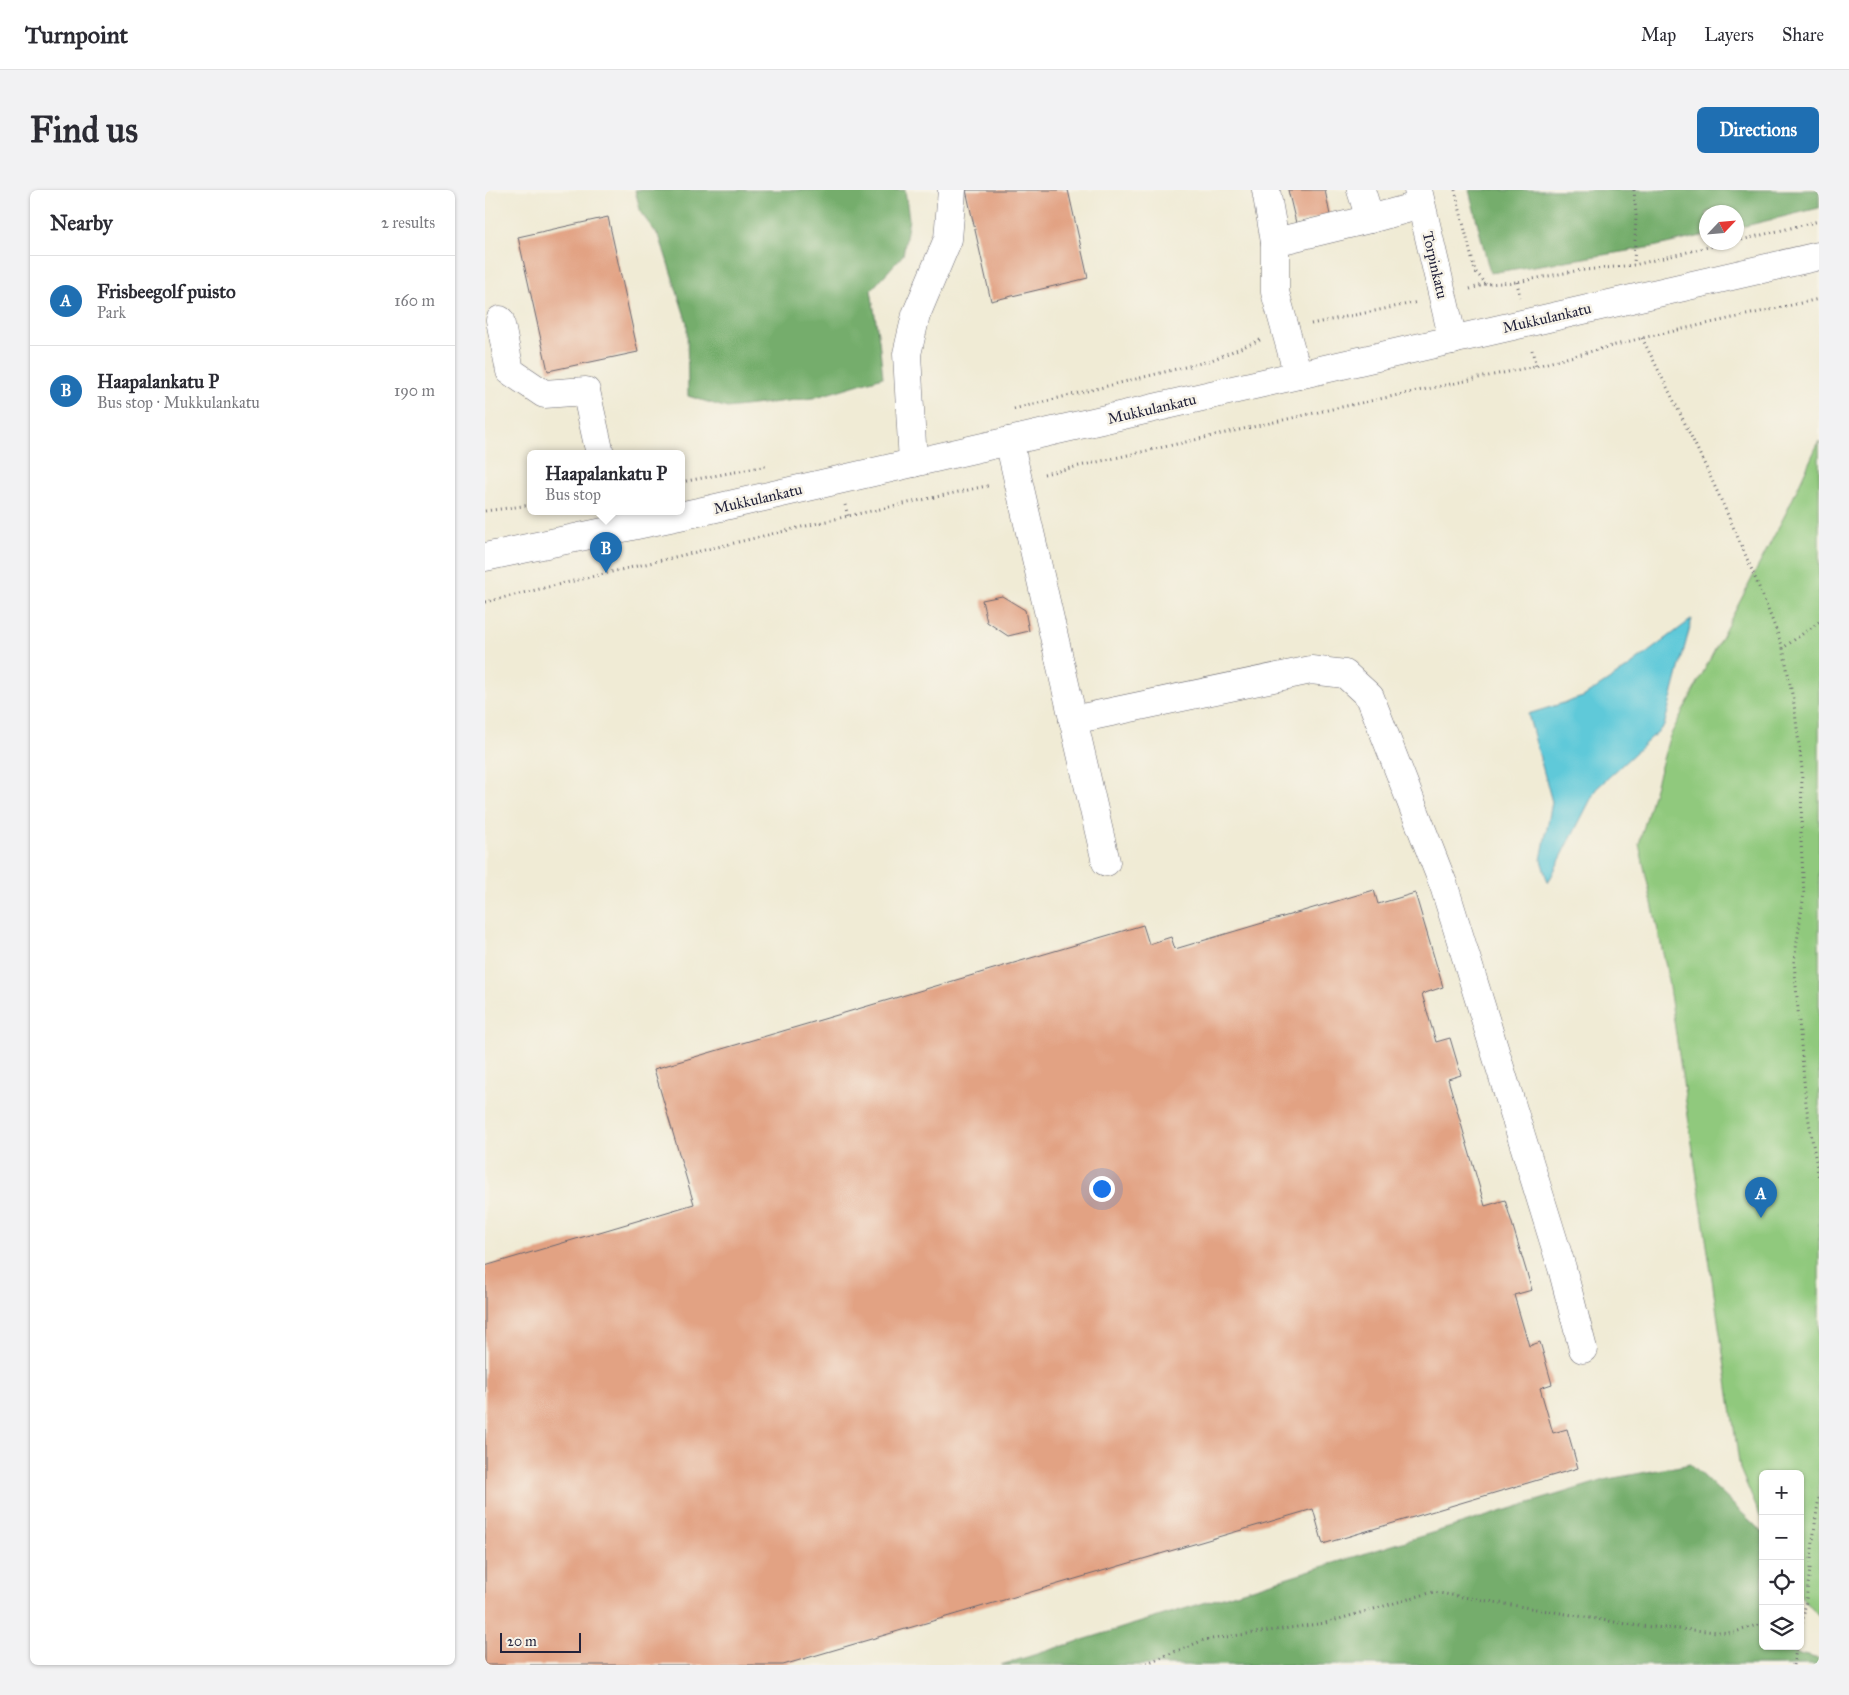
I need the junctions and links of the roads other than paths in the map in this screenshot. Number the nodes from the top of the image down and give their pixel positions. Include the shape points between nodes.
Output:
1 (952, 190) edge
2 (1266, 190) edge
3 (1361, 190) edge
4 (1419, 197) edge
5 (1369, 219) junction
6 (1275, 242) junction
7 (1819, 256) edge
8 (500, 320) dead end
9 (1453, 340) junction
10 (1298, 375) junction
11 (1009, 441) junction
12 (599, 450) edge
13 (913, 463) junction
14 (685, 507) edge
15 (642, 515) edge
16 (616, 520) edge
17 (485, 557) edge
18 (1073, 720) junction
19 (1106, 862) dead end
20 (1583, 1349) dead end

1 - 13 street via 948,239 916,315 907,354
2 - 6 street
3 - 5 street
4 - 5 street
4 - 9 street, Torpinkatu
5 - 6 street
6 - 10 street via 1275,292
7 - 9 street, Mukkulankatu
8 - 12 street via 510,371 544,394 586,391
9 - 10 street, Mukkulankatu
10 - 11 street, Mukkulankatu
11 - 13 street, Mukkulankatu
11 - 18 street
13 - 14 street, Mukkulankatu
15 - 16 street, Mukkulankatu
16 - 17 street, Mukkulankatu
18 - 19 street
18 - 20 street via 1311,670 1345,674 1370,697 1444,886 1562,1268

